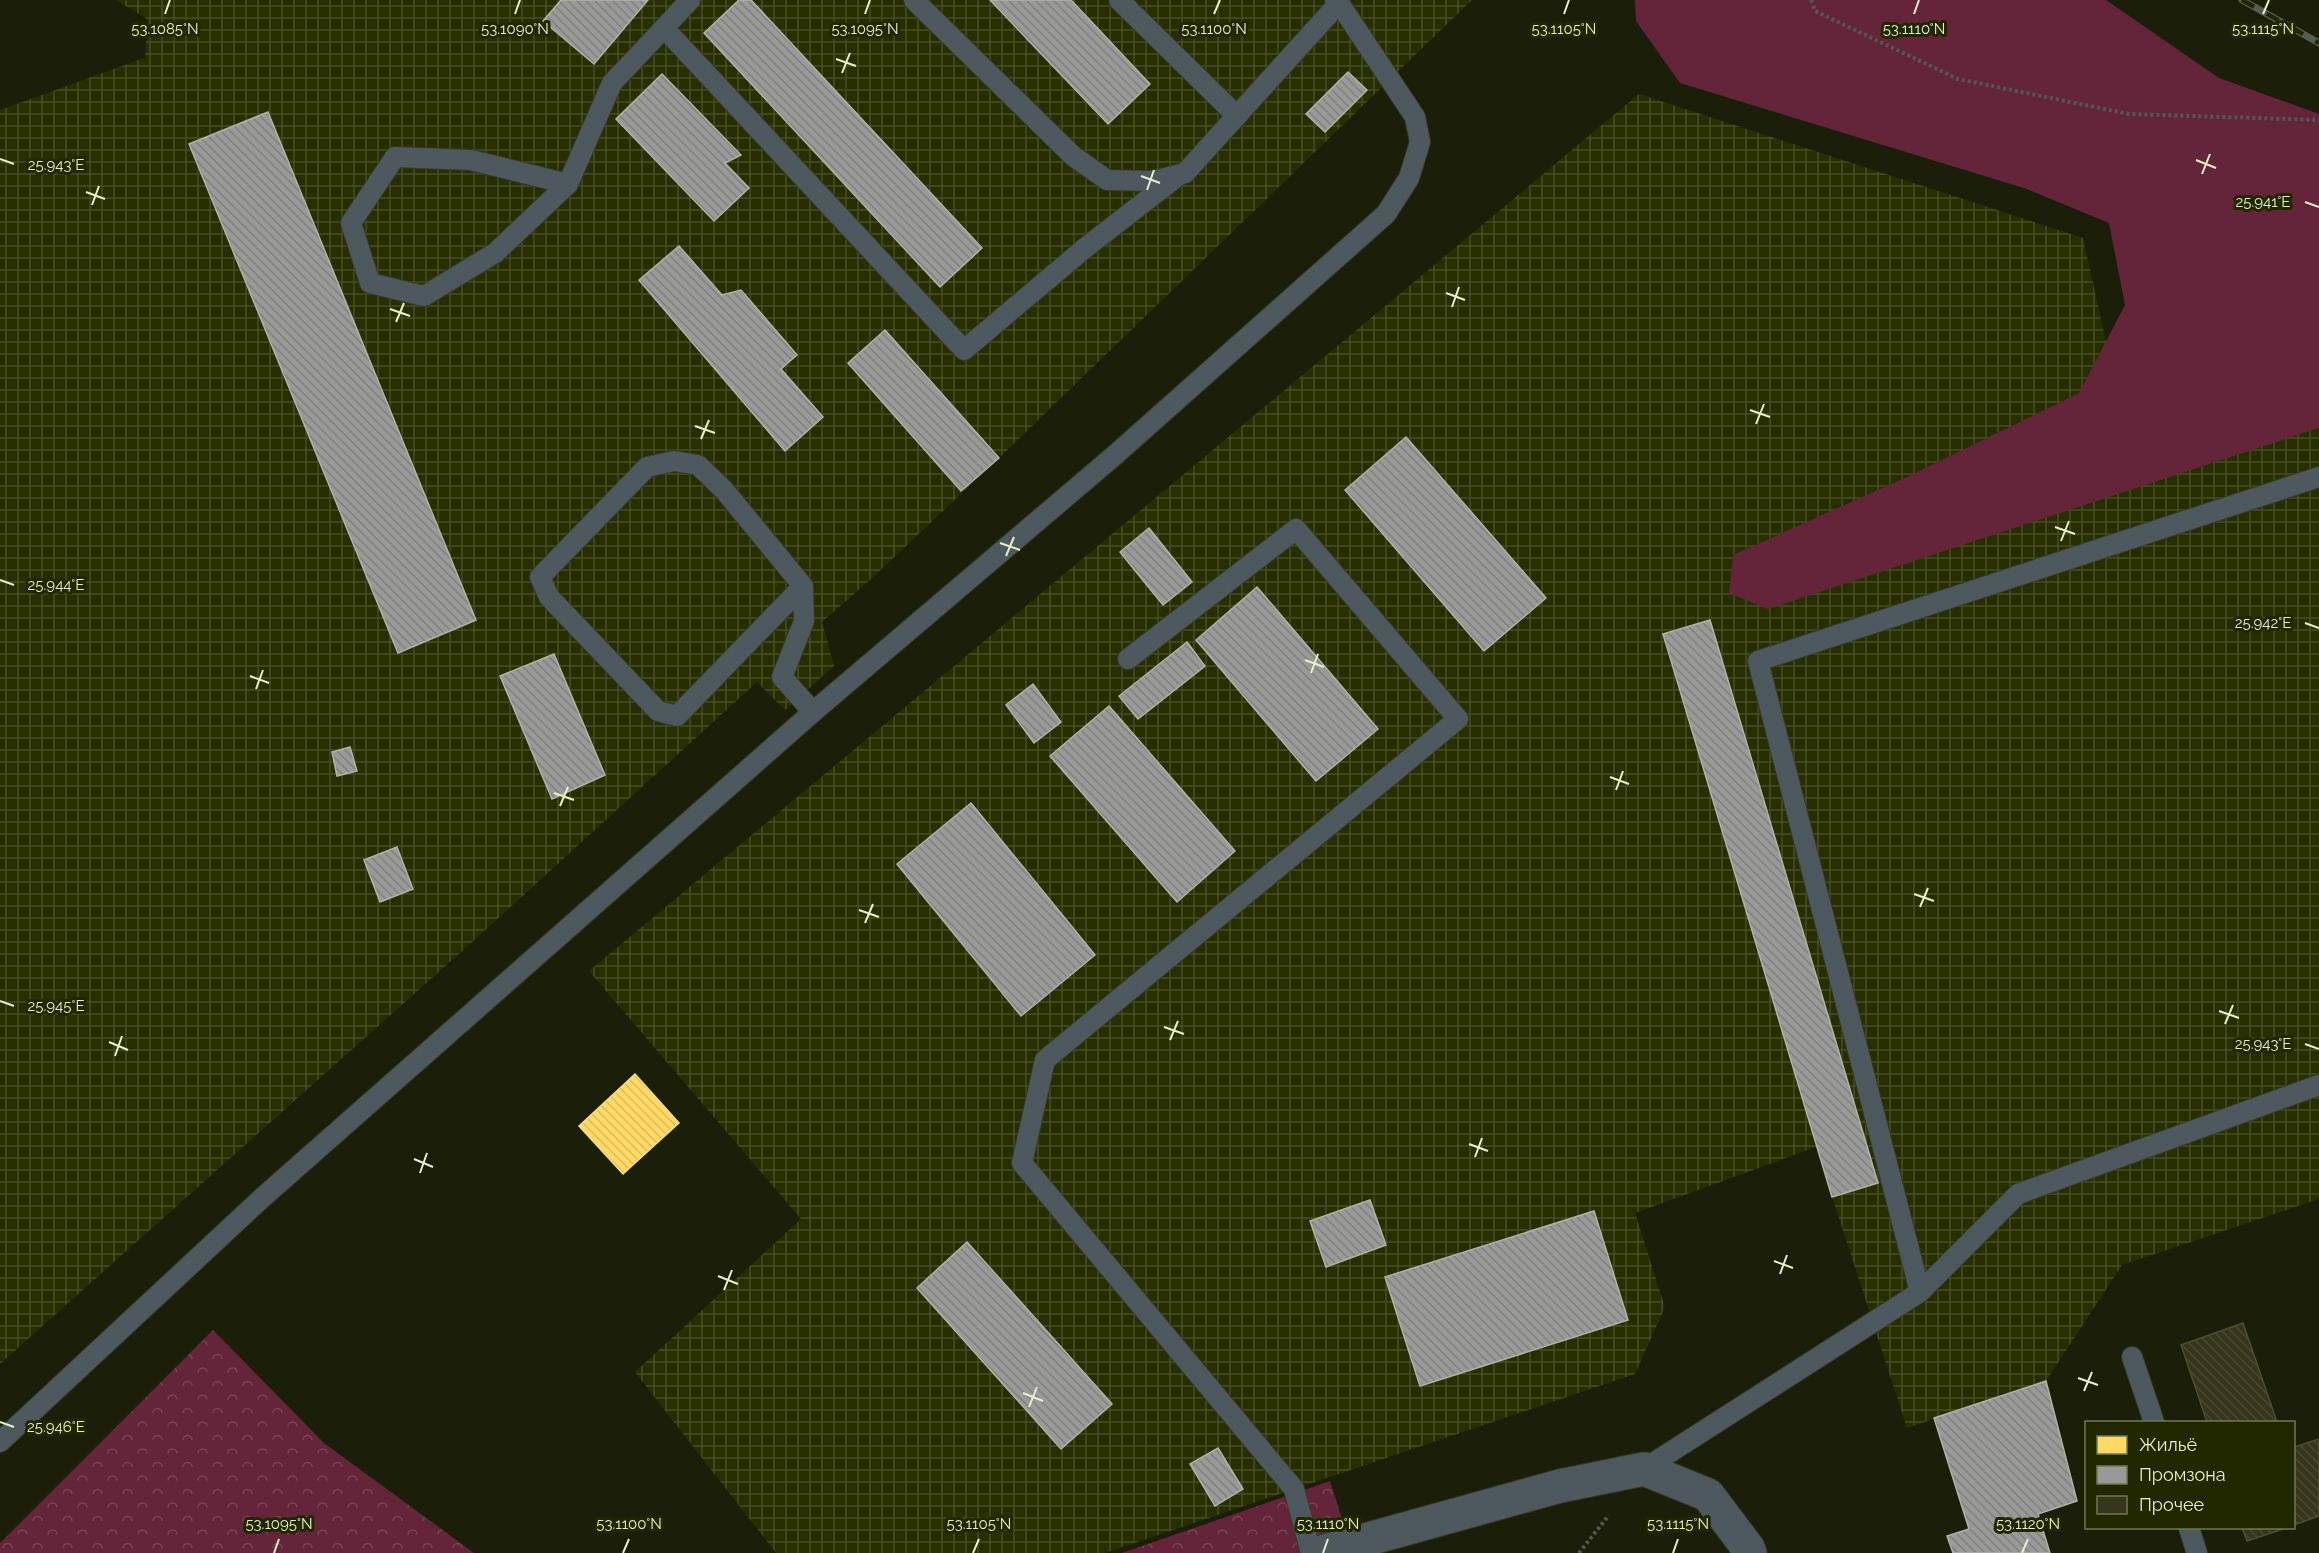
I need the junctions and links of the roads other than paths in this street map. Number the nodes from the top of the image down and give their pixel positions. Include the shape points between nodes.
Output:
1 (690, 0) edge
2 (914, 0) edge
3 (1119, 0) edge
4 (1337, 2) edge
5 (664, 28) junction
6 (1237, 116) junction
7 (1179, 175) junction
8 (568, 184) junction
9 (2319, 477) edge
10 (803, 586) junction
11 (1128, 659) dead end
12 (813, 712) junction
13 (2319, 1086) edge
14 (1920, 1293) junction
15 (2132, 1357) dead end
16 (2154, 1421) edge
17 (0, 1442) edge
18 (1644, 1469) junction
19 (2190, 1529) edge
20 (1311, 1553) edge
21 (1318, 1553) edge
22 (1750, 1553) edge
23 (2198, 1553) edge

1 - 5 lane
2 - 7 lane via 1073,156 1107,180 1153,181
3 - 6 lane
4 - 6 lane
4 - 12 lane via 1415,117 1420,142 1409,178 1386,214 1115,455
5 - 7 lane via 964,350
5 - 8 lane via 612,82
6 - 7 lane
8 - 8 lane via 495,253 424,296 370,283 351,223 395,156 471,160
9 - 14 lane via 1758,661
10 - 10 lane via 724,490 698,465 674,461 647,467 540,577 549,597 658,711 677,716
10 - 12 lane via 804,621 782,678
11 - 20 lane via 1296,529 1458,719 1045,1060 1022,1163 1294,1489
12 - 17 lane via 262,1198
13 - 14 lane via 2018,1194
14 - 18 lane
15 - 16 lane
18 - 21 street via 1560,1486
18 - 22 street via 1708,1495
19 - 23 lane

